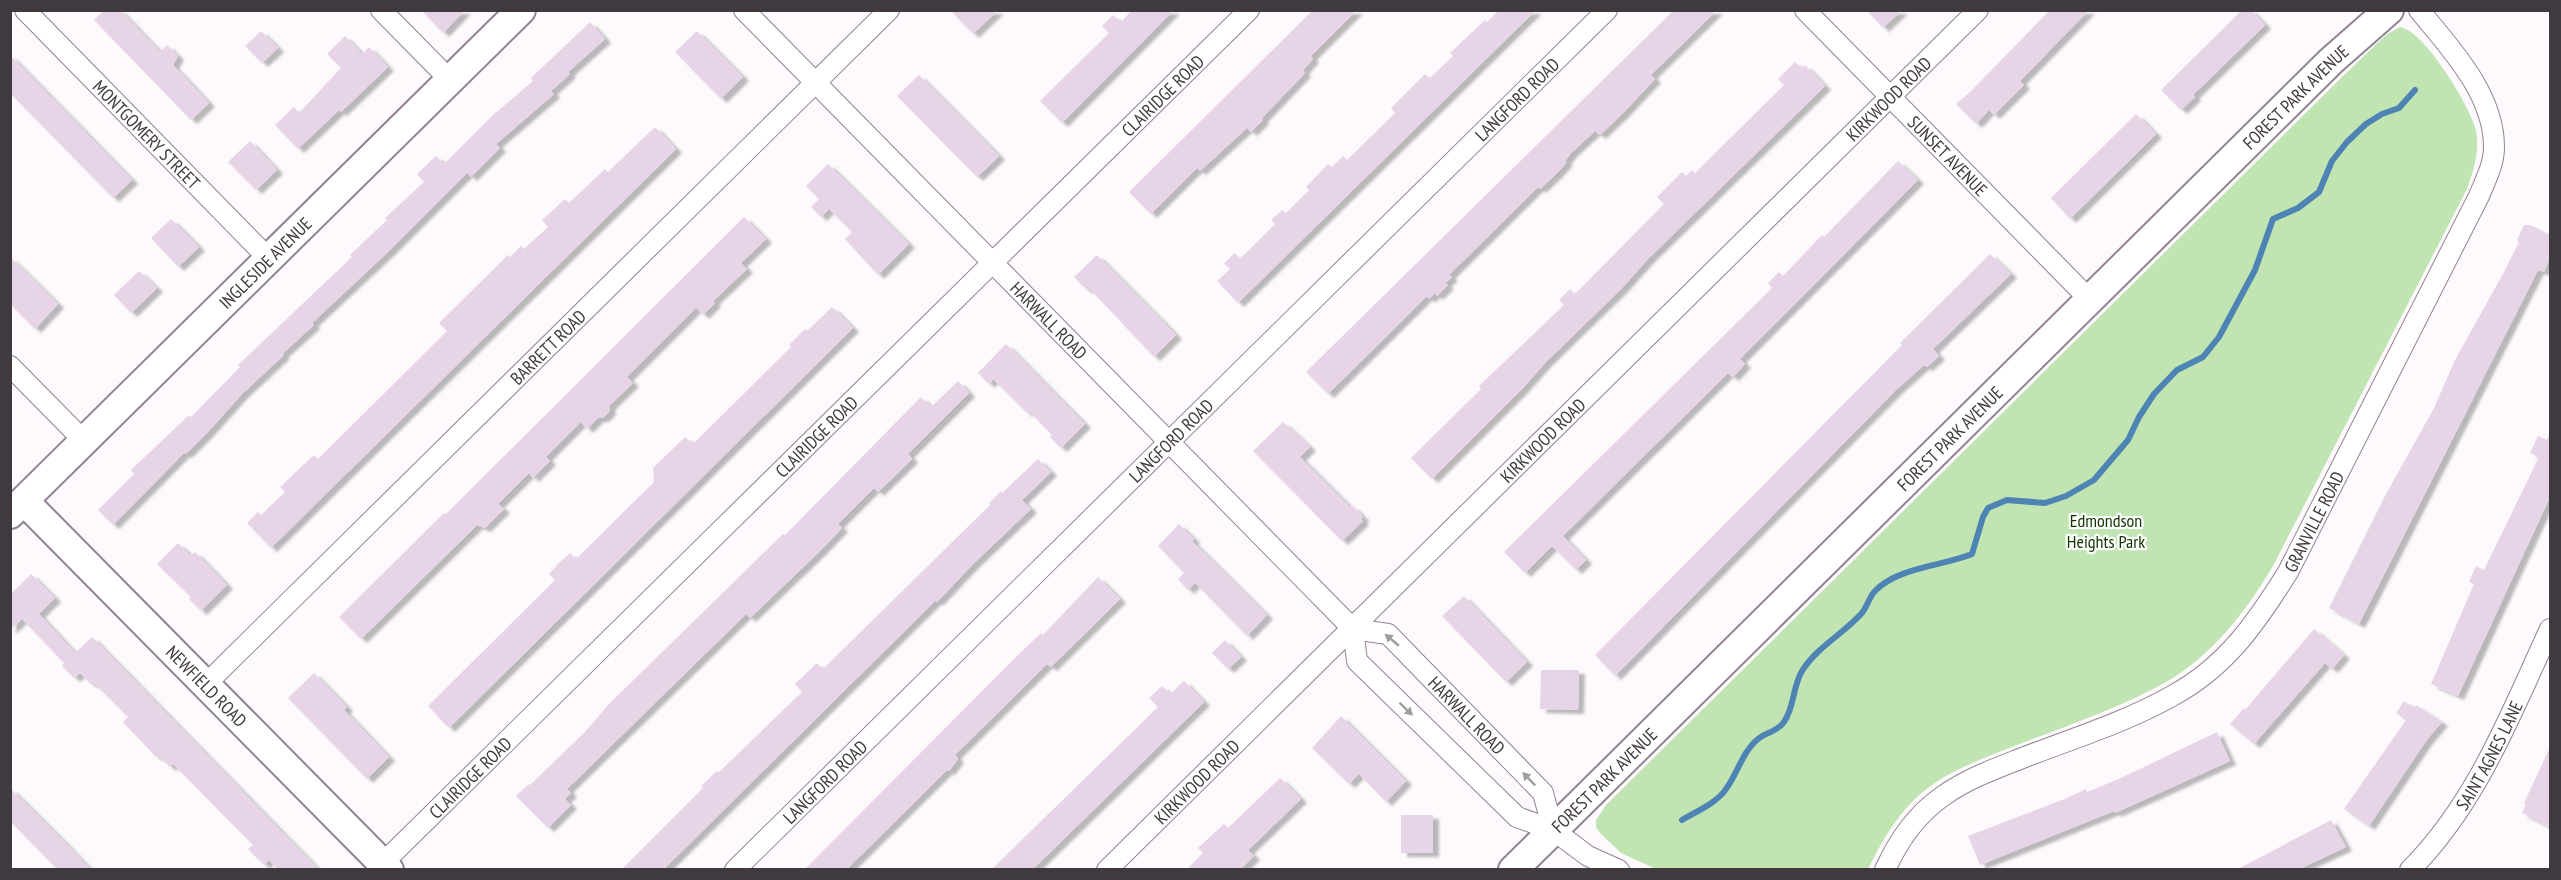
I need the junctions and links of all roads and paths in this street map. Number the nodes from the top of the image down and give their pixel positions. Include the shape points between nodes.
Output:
1 (26, 10) edge
2 (381, 10) edge
3 (520, 10) edge
4 (744, 10) edge
5 (889, 10) edge
6 (1249, 10) edge
7 (1607, 10) edge
8 (1804, 10) edge
9 (1978, 10) edge
10 (2389, 10) edge
11 (2420, 10) edge
12 (450, 80) junction
13 (816, 83) junction
14 (1890, 97) junction
15 (269, 259) junction
16 (993, 263) junction
17 (2091, 301) junction
18 (10, 366) edge
19 (84, 441) junction
20 (1170, 443) junction
21 (17, 507) edge
22 (1353, 629) junction
23 (2550, 629) edge
24 (206, 684) junction
25 (1553, 830) junction
26 (386, 866) edge
27 (735, 870) edge
28 (1107, 870) edge
29 (1513, 870) edge
30 (1620, 870) edge
31 (1885, 870) edge
32 (2410, 870) edge

1 - 15 street, MONTGOMERY STREET
2 - 12 street
3 - 12 street, INGLESIDE AVENUE
4 - 13 street, HARWALL ROAD
5 - 13 street, BARRETT ROAD
6 - 16 street, CLAIRIDGE ROAD
7 - 20 street, LANGFORD ROAD
8 - 14 street, SUNSET AVENUE
9 - 14 street, KIRKWOOD ROAD
10 - 17 street, FOREST PARK AVENUE via 2331,62
11 - 31 street, GRANVILLE ROAD via 2457,56 2486,107 2494,149 2490,171 2288,572 2251,629 2202,676 2174,696 2137,714 1994,769 1942,796 1904,835
12 - 15 street, INGLESIDE AVENUE
13 - 16 street, HARWALL ROAD
13 - 24 street, BARRETT ROAD
14 - 17 street, SUNSET AVENUE
14 - 22 street, KIRKWOOD ROAD
15 - 19 street, INGLESIDE AVENUE
16 - 20 street, HARWALL ROAD
16 - 26 street, CLAIRIDGE ROAD
17 - 25 street, FOREST PARK AVENUE
18 - 19 street
19 - 21 street, INGLESIDE AVENUE
20 - 22 street, HARWALL ROAD
20 - 27 street, LANGFORD ROAD
21 - 24 street, NEWFIELD ROAD
22 -> 25 street, HARWALL ROAD via 1357,661 1517,817
25 -> 22 street, HARWALL ROAD via 1543,793 1388,634
22 - 28 street, KIRKWOOD ROAD
23 - 32 street, SAINT AGNES LANE via 2478,782 2453,821
24 - 26 street, NEWFIELD ROAD
25 - 29 street, FOREST PARK AVENUE
25 - 30 street, HARWALL ROAD via 1588,856

